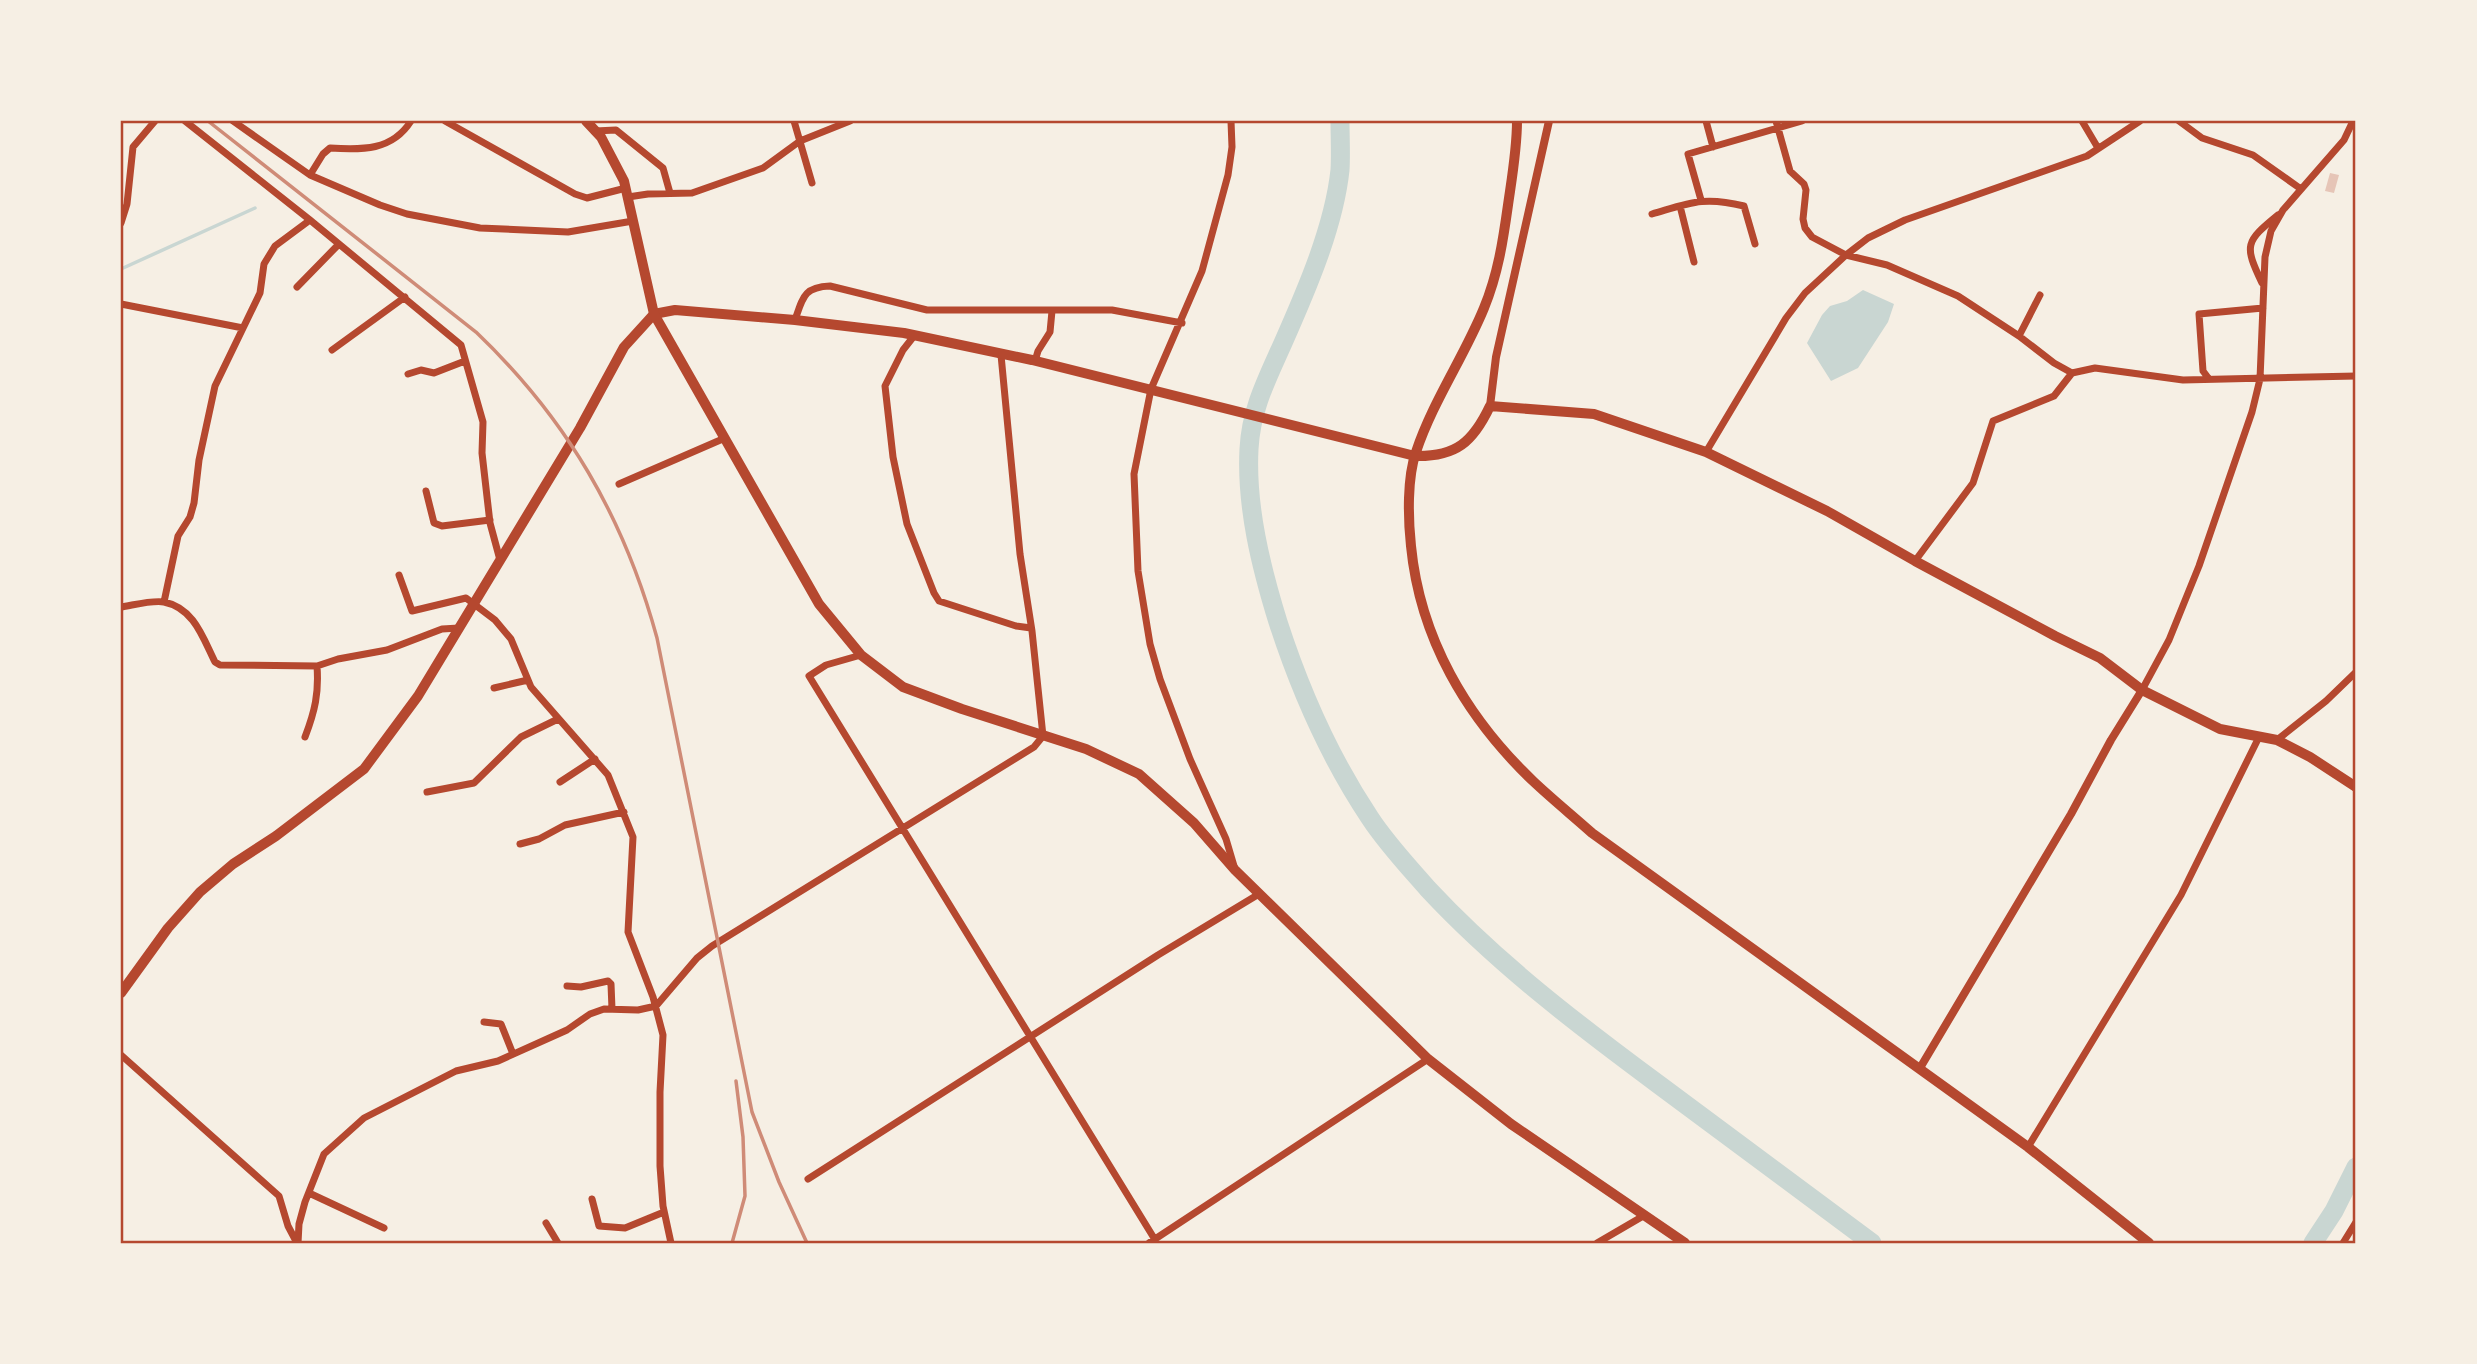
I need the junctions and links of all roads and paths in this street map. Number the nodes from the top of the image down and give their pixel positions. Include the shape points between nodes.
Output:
1 (155, 121) edge
2 (185, 121) edge
3 (233, 121) edge
4 (411, 121) edge
5 (445, 121) edge
6 (586, 121) edge
7 (794, 121) edge
8 (850, 121) edge
9 (1231, 121) edge
10 (1517, 121) edge
11 (1549, 121) edge
12 (1706, 121) edge
13 (1802, 121) edge
14 (2082, 121) edge
15 (2140, 121) edge
16 (2179, 121) edge
17 (2353, 121) edge
18 (1777, 124) edge
19 (595, 131) junction
20 (800, 141) junction
21 (1713, 147) junction
22 (2098, 148) junction
23 (310, 175) junction
24 (812, 183) dead end
25 (2301, 189) junction
26 (627, 193) junction
27 (670, 193) junction
28 (1701, 200) junction
29 (124, 205) edge
30 (1680, 206) junction
31 (2283, 210) junction
32 (1652, 214) dead end
33 (310, 220) junction
34 (633, 221) junction
35 (121, 223) edge
36 (339, 244) junction
37 (1755, 244) dead end
38 (1846, 255) junction
39 (1694, 262) dead end
40 (297, 287) dead end
41 (2264, 287) junction
42 (2040, 295) dead end
43 (405, 297) junction
44 (121, 304) edge
45 (2263, 308) junction
46 (1052, 311) junction
47 (654, 314) junction
48 (795, 320) junction
49 (1182, 323) junction
50 (243, 328) junction
51 (914, 336) junction
52 (2019, 336) junction
53 (332, 350) dead end
54 (1001, 355) junction
55 (465, 361) junction
56 (1035, 361) junction
57 (2073, 373) junction
58 (408, 374) dead end
59 (2356, 376) edge
60 (2209, 379) junction
61 (2260, 379) junction
62 (1157, 391) junction
63 (1490, 407) junction
64 (725, 439) junction
65 (1706, 452) junction
66 (1415, 456) junction
67 (619, 484) dead end
68 (426, 491) dead end
69 (490, 520) junction
70 (500, 560) junction
71 (1915, 561) junction
72 (399, 575) dead end
73 (164, 602) junction
74 (475, 603) junction
75 (121, 607) edge
76 (459, 628) junction
77 (1031, 628) junction
78 (861, 655) junction
79 (317, 666) junction
80 (2356, 672) edge
81 (528, 680) junction
82 (494, 688) dead end
83 (2142, 690) junction
84 (558, 719) junction
85 (1043, 736) junction
86 (305, 737) dead end
87 (2259, 737) junction
88 (2277, 740) junction
89 (595, 759) junction
90 (560, 782) dead end
91 (2356, 787) edge
92 (427, 792) dead end
93 (624, 812) junction
94 (902, 830) junction
95 (520, 844) dead end
96 (1235, 870) junction
97 (1259, 894) junction
98 (567, 986) dead end
99 (121, 993) edge
100 (656, 1006) junction
101 (612, 1009) junction
102 (484, 1023) dead end
103 (1032, 1036) junction
104 (513, 1054) junction
105 (121, 1055) edge
106 (1428, 1059) junction
107 (1920, 1068) junction
108 (2028, 1147) junction
109 (808, 1178) dead end
110 (309, 1193) junction
111 (592, 1199) dead end
112 (664, 1212) junction
113 (1644, 1215) junction
114 (2356, 1222) edge
115 (546, 1223) dead end
116 (384, 1228) dead end
117 (1154, 1242) edge
118 (298, 1243) edge
119 (558, 1243) edge
120 (671, 1243) edge
121 (1597, 1243) edge
122 (1685, 1243) edge
123 (2149, 1243) edge
124 (2343, 1243) edge

1 - 29 street via 133,147
2 - 33 street
3 - 23 street
4 - 23 street via 391,142 371,149 330,148
5 - 26 street via 575,194 587,198
6 - 19 main road
7 - 20 street
8 - 20 street
9 - 49 street via 1228,175 1202,271
10 - 66 main road via 1496,274
11 - 63 street via 1496,357
12 - 21 street
13 - 18 street
14 - 22 street
15 - 22 street
16 - 25 street via 2202,138 2253,155
17 - 25 street via 2344,140
18 - 21 street
18 - 38 street via 1790,170 1806,190 1805,228 1821,243
19 - 26 main road
19 - 27 street via 616,130 663,168
20 - 24 street
20 - 27 street via 763,168 692,193
21 - 28 street via 1688,154
22 - 38 street via 2087,156 1905,220
23 - 34 street via 389,208 480,228 568,232
25 - 31 street
26 - 27 street
26 - 34 main road
28 - 30 street
28 - 37 street via 1744,205
29 - 35 street
30 - 32 street
30 - 39 street
31 - 41 street via 2267,244
31 - 41 street via 2251,243 2250,256
33 - 36 street
33 - 50 street via 275,246 264,264 260,293
34 - 47 main road
36 - 40 street
36 - 43 street
38 - 52 street via 1887,265 1958,296
38 - 65 street via 1786,318
41 - 45 street
42 - 52 street
43 - 53 street
43 - 55 street via 461,345
44 - 50 street
45 - 60 street via 2199,314 2203,371
45 - 61 street
46 - 48 street via 927,310 830,286 806,292
46 - 49 street via 1112,310
46 - 56 street via 1050,332
47 - 48 main road via 675,310
47 - 64 main road
47 - 70 main road via 624,347
48 - 51 main road
49 - 62 street via 1163,359
50 - 73 street via 215,386 194,503 177,536
51 - 54 main road
51 - 77 street via 885,386 907,524 934,593 939,601
52 - 57 street
54 - 56 main road
54 - 77 street
55 - 58 street via 434,373
55 - 69 street via 483,422
56 - 62 main road
57 - 60 street via 2095,368
57 - 71 street via 2054,396 1993,421 1973,483
59 - 61 street
60 - 61 street
61 - 83 street via 2243,443 2199,566 2169,640
62 - 66 main road
62 - 96 street via 1134,474 1138,571 1160,679
63 - 65 main road via 1594,414
63 - 66 main road via 1468,441 1452,451
64 - 67 street
64 - 78 main road via 819,604
65 - 71 main road via 1827,511
66 - 107 main road via 1409,524 1421,607 1444,667 1482,725 1532,780 1592,834
68 - 69 street via 434,523
69 - 70 street
70 - 74 main road
71 - 83 main road via 2100,657
72 - 74 street via 412,611 466,598
73 - 75 street
73 - 79 street via 193,618 220,665
74 - 76 main road
74 - 81 street via 511,639
76 - 79 street
76 - 99 main road via 418,696 364,769 200,892
77 - 85 street
78 - 85 main road via 903,687
78 - 94 street via 810,676
79 - 86 street via 319,688
80 - 88 street
81 - 82 street
81 - 84 street
83 - 87 main road via 2220,729
83 - 107 street
84 - 89 street
84 - 92 street via 522,737 474,783
85 - 94 street via 1034,747
85 - 96 main road via 1086,749 1139,774 1194,823
87 - 88 main road
87 - 108 street via 2181,895
88 - 91 main road
89 - 90 street
89 - 93 street via 614,784
93 - 95 street via 565,825
93 - 100 street via 633,837 628,932
94 - 100 street via 712,946
94 - 103 street
96 - 97 main road
97 - 103 street
97 - 106 main road
98 - 101 street via 608,981
100 - 101 street
100 - 112 street via 663,1035 660,1166
101 - 104 street via 590,1014 567,1030
102 - 104 street via 501,1024
103 - 109 street
103 - 117 street
104 - 110 street via 456,1071 364,1118 324,1154
105 - 118 street via 279,1196
106 - 113 main road via 1511,1124
106 - 117 street
107 - 108 main road
108 - 123 main road
110 - 116 street
110 - 118 street
111 - 112 street via 599,1226 625,1228
112 - 120 street
113 - 121 street
113 - 122 main road
114 - 124 street
115 - 119 street

